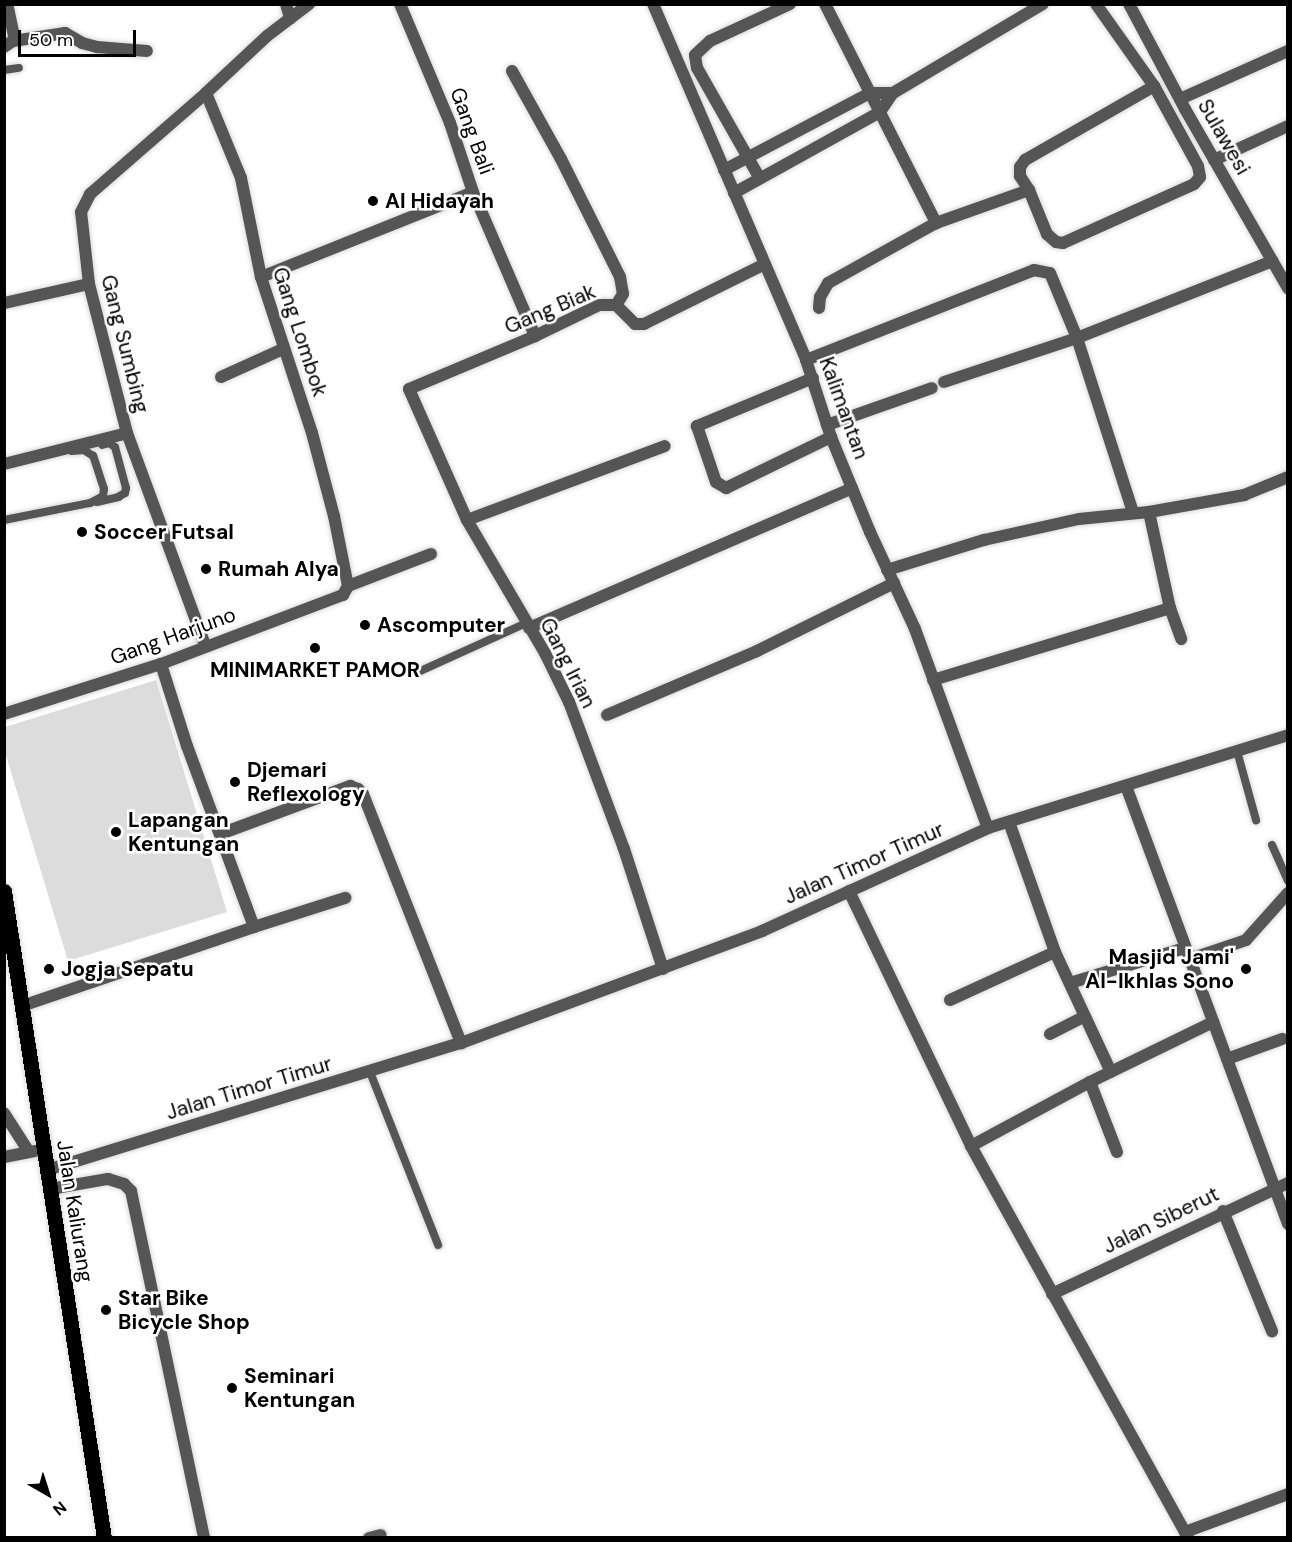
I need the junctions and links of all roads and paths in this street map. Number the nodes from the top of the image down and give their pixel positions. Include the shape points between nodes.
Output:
1 (8, 4) edge
2 (286, 4) edge
3 (309, 4) edge
4 (400, 4) edge
5 (653, 4) edge
6 (790, 4) edge
7 (825, 4) edge
8 (1043, 4) edge
9 (1096, 4) edge
10 (1129, 4) edge
11 (290, 18) junction
12 (9, 44) edge
13 (147, 51) dead end
14 (1287, 51) edge
15 (19, 68) dead end
16 (4, 70) edge
17 (512, 71) dead end
18 (1154, 86) junction
19 (206, 93) junction
20 (870, 93) junction
21 (892, 93) junction
22 (1180, 99) junction
23 (880, 112) junction
24 (1287, 126) edge
25 (747, 158) junction
26 (1214, 160) junction
27 (724, 170) junction
28 (759, 177) junction
29 (1029, 190) junction
30 (473, 192) junction
31 (734, 193) junction
32 (936, 223) junction
33 (1272, 261) junction
34 (764, 265) junction
35 (261, 277) junction
36 (89, 284) junction
37 (1287, 288) edge
38 (4, 303) edge
39 (616, 305) junction
40 (819, 308) dead end
41 (536, 336) junction
42 (1077, 338) junction
43 (283, 349) junction
44 (806, 360) junction
45 (221, 378) dead end
46 (813, 378) junction
47 (409, 388) joint
48 (829, 431) junction
49 (127, 433) junction
50 (665, 446) dead end
51 (84, 450) junction
52 (4, 464) edge
53 (4, 470) edge
54 (1287, 477) edge
55 (852, 488) junction
56 (90, 503) junction
57 (1133, 512) junction
58 (1149, 512) junction
59 (4, 520) edge
60 (467, 520) junction
61 (430, 554) dead end
62 (887, 570) junction
63 (894, 583) junction
64 (348, 586) junction
65 (1170, 608) junction
66 (528, 625) junction
67 (1181, 639) dead end
68 (205, 645) junction
69 (161, 664) junction
70 (416, 673) dead end
71 (933, 680) junction
72 (4, 714) edge
73 (607, 715) dead end
74 (1287, 735) edge
75 (1237, 751) junction
76 (1126, 786) junction
77 (1256, 820) dead end
78 (1009, 822) junction
79 (988, 828) junction
80 (220, 834) junction
81 (1272, 845) dead end
82 (1287, 881) edge
83 (849, 891) junction
84 (1287, 893) edge
85 (5, 897) edge
86 (345, 898) dead end
87 (254, 927) junction
88 (1055, 952) junction
89 (1188, 953) junction
90 (663, 969) junction
91 (1070, 983) junction
92 (950, 1000) dead end
93 (22, 1006) junction
94 (1084, 1017) junction
95 (1213, 1022) junction
96 (1050, 1034) dead end
97 (1282, 1039) dead end
98 (461, 1043) junction
99 (1227, 1059) junction
100 (370, 1072) junction
101 (1111, 1072) junction
102 (1090, 1082) junction
103 (4, 1113) edge
104 (971, 1146) junction
105 (37, 1151) junction
106 (1117, 1152) dead end
107 (4, 1157) edge
108 (47, 1170) junction
109 (1287, 1183) edge
110 (50, 1189) junction
111 (1275, 1189) junction
112 (1223, 1212) junction
113 (1287, 1224) edge
114 (438, 1245) dead end
115 (1052, 1294) junction
116 (1272, 1331) dead end
117 (1287, 1494) edge
118 (1186, 1535) edge
119 (104, 1538) edge
120 (204, 1538) edge

1 - 12 street
2 - 11 street
3 - 11 street, Gang Sumbing
4 - 30 street, Gang Bali via 450,123
5 - 27 street, Kalimantan
6 - 25 street via 710,41 695,55 697,68
7 - 20 street
8 - 21 street
9 - 18 street
10 - 22 street, Sulawesi
11 - 19 street, Gang Sumbing
12 - 13 street via 65,33 97,47
14 - 22 street
15 - 16 lane
17 - 39 street via 620,277 622,294
18 - 29 street via 1025,160 1020,176
18 - 29 street via 1198,166 1200,177 1194,184 1063,243 1047,234
19 - 35 street, Gang Lombok via 241,178
19 - 36 street, Gang Sumbing via 84,203 81,233
20 - 21 street
20 - 23 street
20 - 25 street
21 - 23 street
22 - 26 street, Sulawesi
23 - 28 street
23 - 32 street
24 - 26 street
25 - 27 street
25 - 28 street
26 - 33 street, Sulawesi
27 - 31 street, Kalimantan
28 - 31 street
29 - 32 street
30 - 35 street
30 - 41 street, Gang Bali
31 - 34 street, Kalimantan
32 - 40 street via 828,284
33 - 37 street, Sulawesi
33 - 42 street
34 - 39 street, Gang Biak via 644,324 635,324
34 - 44 street, Kalimantan
35 - 43 street, Gang Lombok
36 - 38 street
36 - 49 street, Gang Sumbing
39 - 41 street, Gang Biak via 599,305
41 - 47 street, Gang Biak
42 - 44 street via 1050,273 1034,270
42 - 48 street via 938,385
42 - 57 street
43 - 45 street
43 - 64 street, Gang Lombok via 315,443
44 - 46 street, Kalimantan
46 - 48 street, Kalimantan
46 - 48 street via 698,426 716,482 726,488
47 - 60 street, Gang Irian
48 - 55 street, Kalimantan
49 - 52 street
49 - 68 street, Gang Sumbing
50 - 60 street
51 - 53 lane
51 - 56 lane via 98,464 105,493
51 - 56 lane via 114,445 126,483 125,492 118,497
54 - 58 street via 1244,495
55 - 62 street, Kalimantan
55 - 66 street
56 - 59 lane
57 - 58 street
57 - 62 street via 984,540
58 - 65 street
60 - 66 street, Gang Irian
61 - 64 street, Gang Harjuno
62 - 63 street, Kalimantan
63 - 71 street, Kalimantan
63 - 73 street via 757,651
64 - 68 street, Gang Harjuno via 343,595
65 - 67 street
65 - 71 street
66 - 70 lane
66 - 90 street, Gang Irian via 569,702 624,849
68 - 69 street, Gang Harjuno
69 - 72 street, Gang Harjuno
69 - 80 street
71 - 79 street, Kalimantan
74 - 75 street, Jalan Timor Timur
75 - 76 street, Jalan Timor Timur
75 - 77 lane
76 - 78 street, Jalan Timor Timur
76 - 89 street
78 - 79 street, Jalan Timor Timur
78 - 88 street
79 - 83 street, Jalan Timor Timur
80 - 87 street
80 - 98 street via 350,786 363,794
81 - 82 lane
83 - 90 street, Jalan Timor Timur via 762,931
83 - 104 street
84 - 89 street via 1246,940
85 - 93 main road, Jalan Kaliurang
86 - 87 street
87 - 93 street
88 - 91 street
88 - 92 street
89 - 91 street
89 - 95 street
90 - 98 street, Jalan Timor Timur
91 - 94 street
93 - 105 main road, Jalan Kaliurang
94 - 96 street
94 - 101 street
95 - 99 street
95 - 101 street
97 - 99 street
98 - 100 street, Jalan Timor Timur
99 - 111 street
100 - 108 street, Jalan Timor Timur
100 - 114 lane
101 - 102 street
102 - 104 street
102 - 106 street
103 - 105 street
104 - 115 street
105 - 107 street
105 - 108 main road, Jalan Kaliurang
108 - 110 main road, Jalan Kaliurang
109 - 111 street, Jalan Siberut
110 - 119 main road, Jalan Kaliurang
110 - 120 street via 108,1179 131,1191
111 - 112 street, Jalan Siberut
111 - 113 street
112 - 115 street, Jalan Siberut
112 - 116 street
115 - 118 street
117 - 118 street

